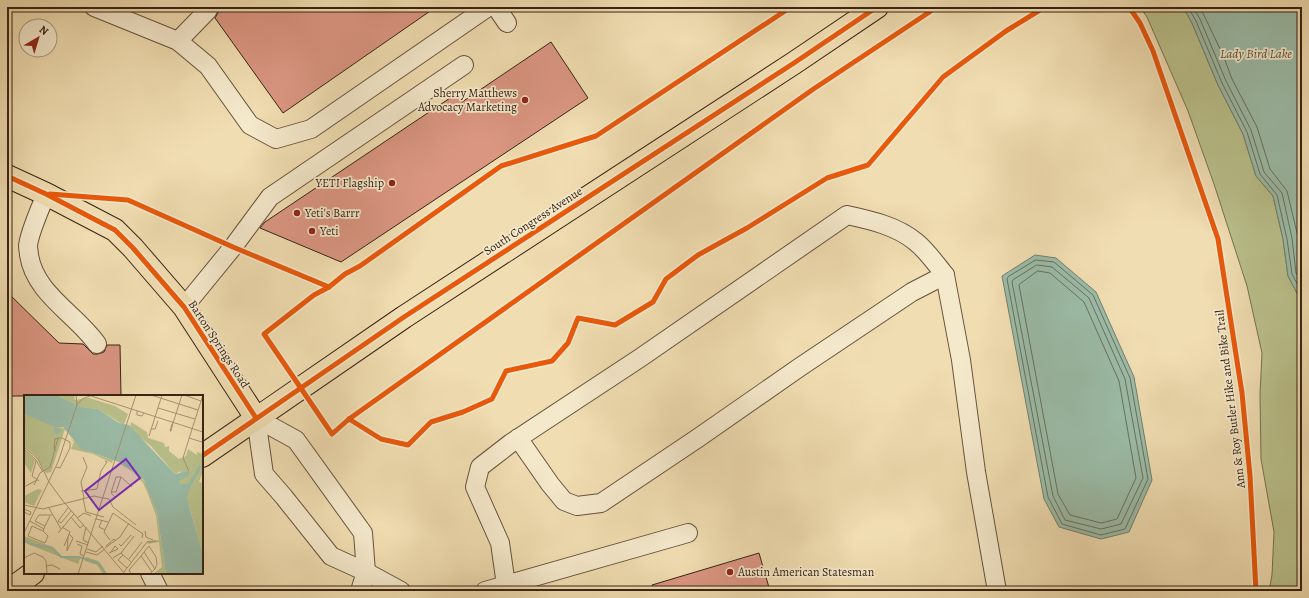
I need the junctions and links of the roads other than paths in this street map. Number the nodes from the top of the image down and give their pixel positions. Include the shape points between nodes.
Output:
1 (94, 7) edge
2 (488, 7) edge
3 (496, 7) edge
4 (877, 7) edge
5 (208, 10) dead end
6 (507, 23) dead end
7 (178, 42) junction
8 (464, 65) dead end
9 (7, 176) edge
10 (46, 194) junction
11 (945, 275) junction
12 (184, 307) junction
13 (96, 344) dead end
14 (256, 418) junction
15 (518, 438) junction
16 (203, 455) edge
17 (688, 533) dead end
18 (366, 572) junction
19 (33, 574) edge
20 (150, 574) edge
21 (506, 585) junction
22 (9, 590) edge
23 (159, 591) edge
24 (360, 591) edge
25 (401, 591) edge
26 (485, 591) edge
27 (997, 591) edge

1 - 7 lane
2 - 7 lane via 312,129 276,139 250,125 208,66
3 - 6 lane
4 - 14 main road, South Congress Avenue via 404,317
5 - 7 lane
8 - 12 lane via 270,197
9 - 10 main road, Barton Springs Road
10 - 12 main road, Barton Springs Road via 115,230
10 - 13 lane via 28,246 31,265 48,293
11 - 15 lane via 916,242 900,232 872,220 847,215 640,358
11 - 15 lane via 912,292 601,503 577,506 564,501
11 - 27 lane
12 - 14 main road, Barton Springs Road
14 - 16 main road, South Congress Avenue
14 - 18 lane via 296,440 321,473 363,533
14 - 18 lane via 264,474 331,556
15 - 21 lane via 480,467 475,487 500,544
17 - 21 lane
18 - 24 lane
18 - 25 lane
19 - 22 main road
20 - 23 lane
21 - 26 lane

